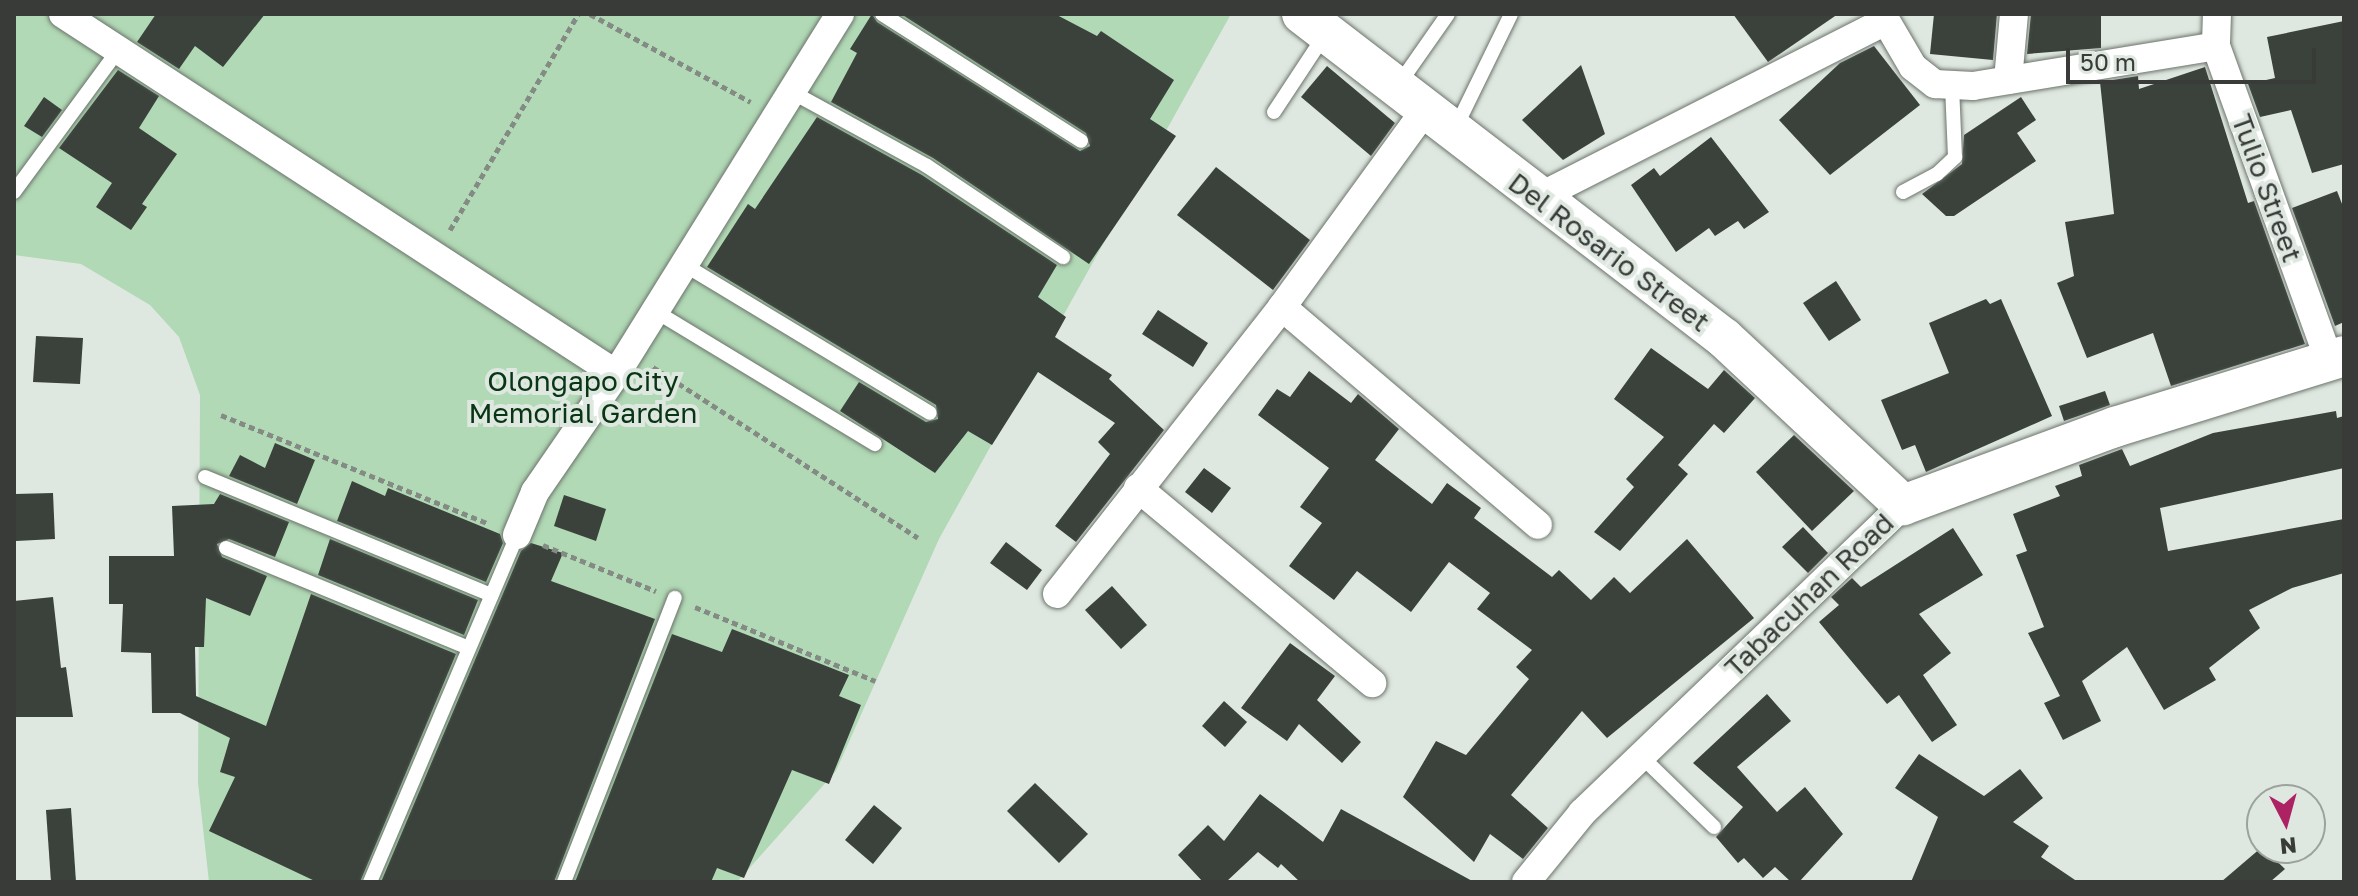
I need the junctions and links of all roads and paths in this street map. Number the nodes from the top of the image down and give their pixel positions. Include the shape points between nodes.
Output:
1 (63, 14) edge
2 (578, 14) edge
3 (590, 14) edge
4 (840, 14) edge
5 (882, 14) edge
6 (1448, 14) edge
7 (1511, 14) edge
8 (2014, 14) edge
9 (2217, 14) edge
10 (1884, 17) edge
11 (1314, 24) edge
12 (2216, 46) junction
13 (119, 49) junction
14 (2008, 80) junction
15 (1952, 85) junction
16 (790, 91) junction
17 (1425, 110) junction
18 (1274, 112) dead end
19 (775, 115) junction
20 (1081, 141) dead end
21 (14, 192) edge
22 (1903, 192) dead end
23 (1537, 198) junction
24 (436, 254) junction
25 (1063, 257) dead end
26 (683, 264) junction
27 (1282, 307) junction
28 (655, 311) junction
29 (2336, 358) edge
30 (623, 363) junction
31 (930, 413) dead end
32 (875, 444) dead end
33 (205, 477) dead end
34 (1138, 488) junction
35 (1903, 505) junction
36 (1538, 525) dead end
37 (517, 535) joint
38 (918, 538) dead end
39 (226, 548) dead end
40 (1057, 594) dead end
41 (492, 595) junction
42 (675, 598) dead end
43 (466, 647) junction
44 (1372, 683) dead end
45 (1641, 756) junction
46 (1714, 827) dead end
47 (370, 882) edge
48 (564, 882) edge
49 (1526, 882) edge

1 - 13 street
2 - 24 path
3 - 19 path
4 - 16 street
5 - 20 lane
6 - 17 lane
7 - 17 lane
8 - 14 street
9 - 12 street, Tulio Street
10 - 15 street via 1913,67 1935,84
10 - 23 street
11 - 17 main road, Del Rosario Street
11 - 18 lane
12 - 14 street
12 - 29 street, Tulio Street
13 - 21 lane
13 - 24 street
14 - 15 street
15 - 22 lane via 1955,157 1937,174
16 - 19 street
16 - 25 lane via 927,166
17 - 23 main road, Del Rosario Street
17 - 27 street
19 - 26 street
23 - 35 main road, Del Rosario Street via 1724,338
24 - 30 street
26 - 28 street
26 - 31 lane
27 - 34 street
27 - 36 street
28 - 30 street
28 - 32 lane
29 - 35 main road, Tabacuhan Road via 2115,427
30 - 37 street via 535,492
30 - 38 path
33 - 41 lane
34 - 40 street
34 - 44 street
35 - 45 street, Tabacuhan Road
37 - 41 lane
39 - 43 lane
41 - 43 lane
42 - 48 lane
43 - 47 lane
45 - 46 lane
45 - 49 street, Tabacuhan Road via 1582,813

